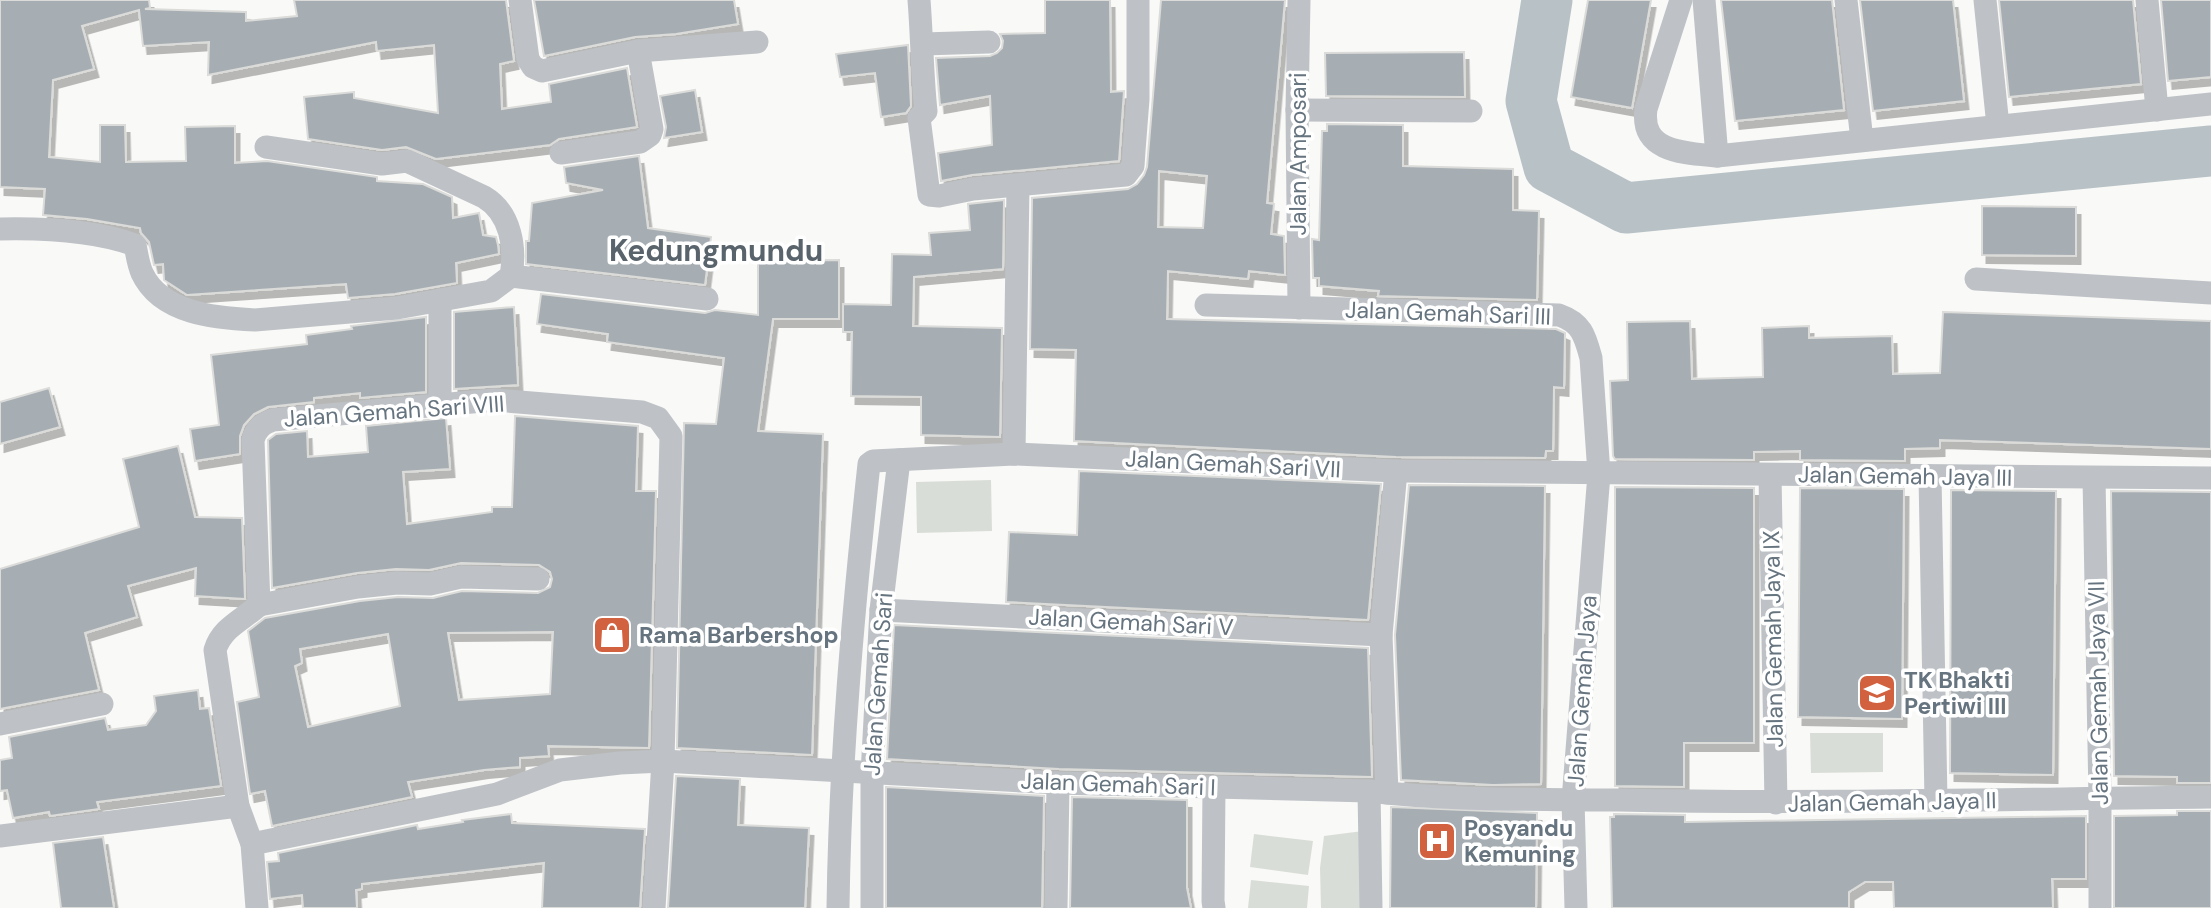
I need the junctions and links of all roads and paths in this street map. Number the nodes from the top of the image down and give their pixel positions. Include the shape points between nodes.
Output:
1 (520, 0) edge
2 (919, 0) edge
3 (1138, 0) edge
4 (1299, 0) edge
5 (1681, 0) edge
6 (1704, 0) edge
7 (1846, 0) edge
8 (1985, 0) edge
9 (2147, 0) edge
10 (757, 42) dead end
11 (989, 42) dead end
12 (923, 44) junction
13 (638, 51) junction
14 (2211, 104) edge
15 (1297, 110) junction
16 (2157, 110) junction
17 (1471, 111) dead end
18 (1998, 126) junction
19 (1862, 140) junction
20 (265, 147) dead end
21 (561, 153) dead end
22 (1717, 156) junction
23 (1018, 186) junction
24 (0, 229) edge
25 (511, 276) junction
26 (1976, 279) dead end
27 (2211, 293) edge
28 (707, 299) dead end
29 (440, 300) junction
30 (1206, 305) dead end
31 (1299, 308) junction
32 (440, 405) junction
33 (1014, 454) junction
34 (899, 460) junction
35 (869, 464) joint
36 (1396, 471) junction
37 (1599, 474) junction
38 (1770, 475) junction
39 (1930, 477) junction
40 (2094, 478) junction
41 (2211, 478) edge
42 (538, 579) dead end
43 (259, 605) junction
44 (881, 610) junction
45 (1381, 635) junction
46 (102, 704) dead end
47 (0, 724) edge
48 (663, 761) junction
49 (841, 771) junction
50 (872, 774) junction
51 (1058, 782) junction
52 (1214, 787) junction
53 (1378, 792) junction
54 (2211, 797) edge
55 (2100, 798) junction
56 (1573, 800) junction
57 (1936, 802) junction
58 (1776, 803) junction
59 (239, 806) junction
60 (0, 836) edge
61 (251, 844) junction
62 (257, 908) edge
63 (654, 908) edge
64 (838, 908) edge
65 (872, 908) edge
66 (1056, 908) edge
67 (1214, 908) edge
68 (1371, 908) edge
69 (1576, 908) edge
70 (2099, 908) edge

1 - 13 street via 528,60 536,70
2 - 12 street
3 - 23 street via 1133,166 1126,174
4 - 15 street, Jalan Amposari
5 - 22 street via 1644,121 1650,135 1674,152
6 - 22 street
7 - 19 street
8 - 18 street
9 - 16 street
10 - 13 street
11 - 12 street
12 - 23 street via 926,111 919,118 929,195
13 - 21 street via 650,135 640,142
14 - 16 street
15 - 17 street
15 - 31 street, Jalan Amposari
16 - 18 street
18 - 19 street
19 - 22 street
20 - 25 street via 382,163 407,161 484,197 493,202 508,228 514,258
23 - 33 street
24 - 29 street via 92,234 135,245 142,273 167,300 180,308 221,317 255,320
25 - 28 street
25 - 29 street via 491,291
26 - 27 street
29 - 32 street
30 - 31 street, Jalan Gemah Sari III
31 - 37 street, Jalan Gemah Sari III via 1559,315 1572,320 1586,339 1591,358
32 - 43 street, Jalan Gemah Sari VIII via 273,420 259,427 253,440
32 - 48 street, Jalan Gemah Sari VIII via 494,400 642,412 658,418 668,429
33 - 34 street, Jalan Gemah Sari VII
33 - 36 street, Jalan Gemah Sari VII
34 - 35 street, Jalan Gemah Sari VII
34 - 44 street, Jalan Gemah Sari
35 - 49 street, Jalan Gemah Sari
36 - 37 street, Jalan Gemah Sari VII
36 - 45 street
37 - 38 street, Jalan Gemah Jaya III
37 - 56 street, Jalan Gemah Jaya
38 - 39 street, Jalan Gemah Jaya III
38 - 58 street, Jalan Gemah Jaya IX
39 - 40 street, Jalan Gemah Jaya III
39 - 57 street
40 - 41 street, Jalan Gemah Jaya III
40 - 55 street, Jalan Gemah Jaya VII
42 - 43 street via 460,577 430,584 358,587
43 - 59 street via 227,629 215,650
44 - 45 street, Jalan Gemah Sari V
44 - 50 street, Jalan Gemah Sari
45 - 53 street
46 - 47 street
48 - 49 street, Jalan Gemah Sari I
48 - 61 street via 566,768 497,794
48 - 63 street, Jalan Gemah Sari VIII
49 - 50 street, Jalan Gemah Sari I
49 - 64 street, Jalan Gemah Sari
50 - 51 street, Jalan Gemah Sari I
50 - 65 street, Jalan Gemah Sari
51 - 52 street, Jalan Gemah Sari I
51 - 66 street
52 - 53 street, Jalan Gemah Sari I
52 - 67 street
53 - 56 street, Jalan Gemah Sari I via 1409,797
53 - 68 street
54 - 55 street, Jalan Gemah Jaya II
55 - 57 street, Jalan Gemah Jaya II
55 - 70 street, Jalan Gemah Jaya VII
56 - 58 street, Jalan Gemah Jaya II
56 - 69 street, Jalan Gemah Jaya
57 - 58 street, Jalan Gemah Jaya II
59 - 60 street
59 - 61 street
61 - 62 street

